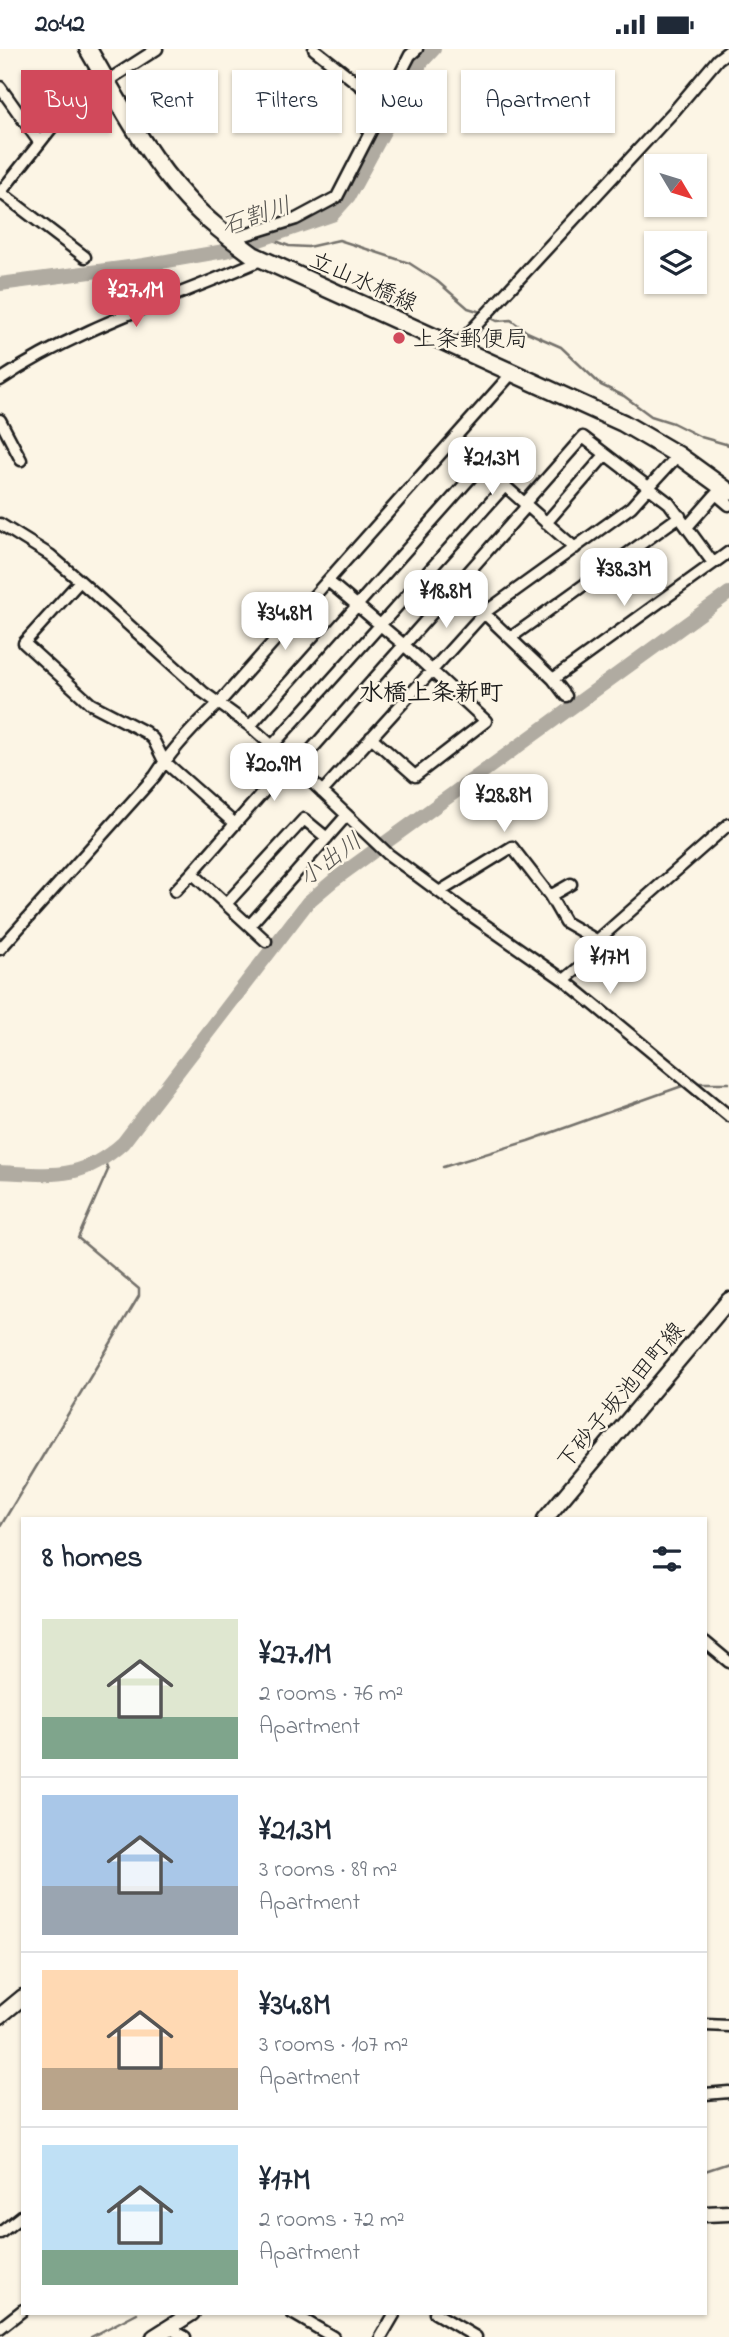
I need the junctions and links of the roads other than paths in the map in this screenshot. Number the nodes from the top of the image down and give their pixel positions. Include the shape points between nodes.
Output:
1 (88, 49) edge
2 (157, 49) edge
3 (313, 49) edge
4 (417, 49) edge
5 (729, 51) edge
6 (100, 70) edge
7 (402, 70) edge
8 (112, 78) edge
9 (356, 82) edge
10 (0, 87) edge
11 (112, 89) edge
12 (47, 133) edge
13 (370, 133) edge
14 (39, 142) junction
15 (0, 192) edge
16 (232, 239) junction
17 (85, 257) dead end
18 (257, 257) junction
19 (456, 347) junction
20 (513, 373) junction
21 (0, 380) edge
22 (0, 421) edge
23 (453, 440) junction
24 (605, 455) junction
25 (678, 455) junction
26 (21, 460) dead end
27 (481, 466) junction
28 (504, 487) junction
29 (649, 488) junction
30 (729, 492) edge
31 (729, 505) edge
32 (525, 506) junction
33 (680, 516) junction
34 (546, 523) junction
35 (0, 524) edge
36 (688, 526) junction
37 (575, 548) junction
38 (729, 552) edge
39 (713, 563) junction
40 (80, 581) junction
41 (328, 581) junction
42 (358, 605) junction
43 (484, 613) junction
44 (381, 626) junction
45 (510, 638) junction
46 (404, 645) junction
47 (431, 670) junction
48 (552, 678) junction
49 (566, 696) dead end
50 (219, 703) junction
51 (250, 726) junction
52 (371, 737) junction
53 (272, 746) junction
54 (164, 761) junction
55 (293, 765) junction
56 (322, 792) junction
57 (347, 815) junction
58 (235, 824) junction
59 (729, 824) edge
60 (327, 838) junction
61 (192, 873) junction
62 (571, 884) dead end
63 (175, 891) dead end
64 (439, 892) junction
65 (551, 896) junction
66 (226, 904) junction
67 (250, 925) junction
68 (266, 941) dead end
69 (598, 941) junction
70 (0, 949) edge
71 (564, 980) junction
72 (729, 1116) edge
73 (729, 1300) edge
74 (551, 1517) edge
75 (707, 1644) edge
76 (729, 1662) edge
77 (21, 1999) edge
78 (0, 2016) edge
79 (707, 2025) edge
80 (729, 2025) edge
81 (729, 2092) edge
82 (707, 2094) edge
83 (729, 2213) edge
84 (707, 2214) edge
85 (21, 2216) edge
86 (0, 2232) edge
87 (21, 2312) edge
88 (189, 2315) edge
89 (295, 2315) edge
90 (394, 2315) edge
91 (438, 2315) edge
92 (169, 2327) junction
93 (0, 2328) edge
94 (153, 2337) edge
95 (185, 2337) edge
96 (333, 2337) edge
97 (381, 2337) edge
98 (476, 2337) edge

1 - 6 main road, 立山水橋線
2 - 8 street
3 - 9 street
4 - 7 street
5 - 19 street
10 - 14 street
11 - 16 main road, 立山水橋線 via 168,176
12 - 14 street
13 - 16 street via 337,197 296,219
14 - 15 street
15 - 17 street
16 - 18 main road, 立山水橋線
18 - 19 main road, 立山水橋線
18 - 21 street via 36,357
19 - 20 main road, 立山水橋線
20 - 23 street
20 - 25 main road, 立山水橋線 via 623,423
22 - 26 street
23 - 27 street
23 - 41 street
24 - 29 street
24 - 32 street via 583,437
24 - 34 street
25 - 29 street
25 - 30 main road, 立山水橋線
27 - 28 street
27 - 42 street
28 - 32 street
28 - 44 street
29 - 33 street
29 - 37 street
31 - 36 street via 716,494
32 - 34 street
32 - 46 street
33 - 36 street
33 - 45 street
34 - 37 street
35 - 40 street via 50,555
36 - 39 street
37 - 43 street
38 - 39 street
39 - 48 street
40 - 50 street
40 - 54 street via 24,643 91,704 145,732
41 - 42 street
41 - 50 street
42 - 44 street
42 - 51 street
43 - 45 street
43 - 47 street
44 - 46 street
44 - 53 street
45 - 48 street
46 - 47 street
46 - 55 street
47 - 52 street
47 - 52 street via 486,721 415,776
48 - 49 street
50 - 51 street
50 - 54 street
51 - 53 street
52 - 56 street
53 - 55 street
54 - 58 street
54 - 70 street
55 - 56 street
55 - 58 street
56 - 57 street
57 - 60 street
57 - 64 street via 388,854
58 - 61 street
59 - 69 street
60 - 66 street via 304,819
60 - 67 street
61 - 63 street
61 - 66 street
62 - 65 street
64 - 65 street via 512,846
64 - 71 street
65 - 69 street via 565,922
66 - 67 street
67 - 68 street
69 - 71 street via 582,965
71 - 72 street
73 - 74 main road, 下砂子坂池田町線
75 - 76 street
77 - 78 main road
79 - 80 street
81 - 82 street
83 - 84 main road
85 - 86 street
87 - 93 street
88 - 92 main road
89 - 96 street
90 - 97 street
91 - 98 street
92 - 94 main road
92 - 95 street

